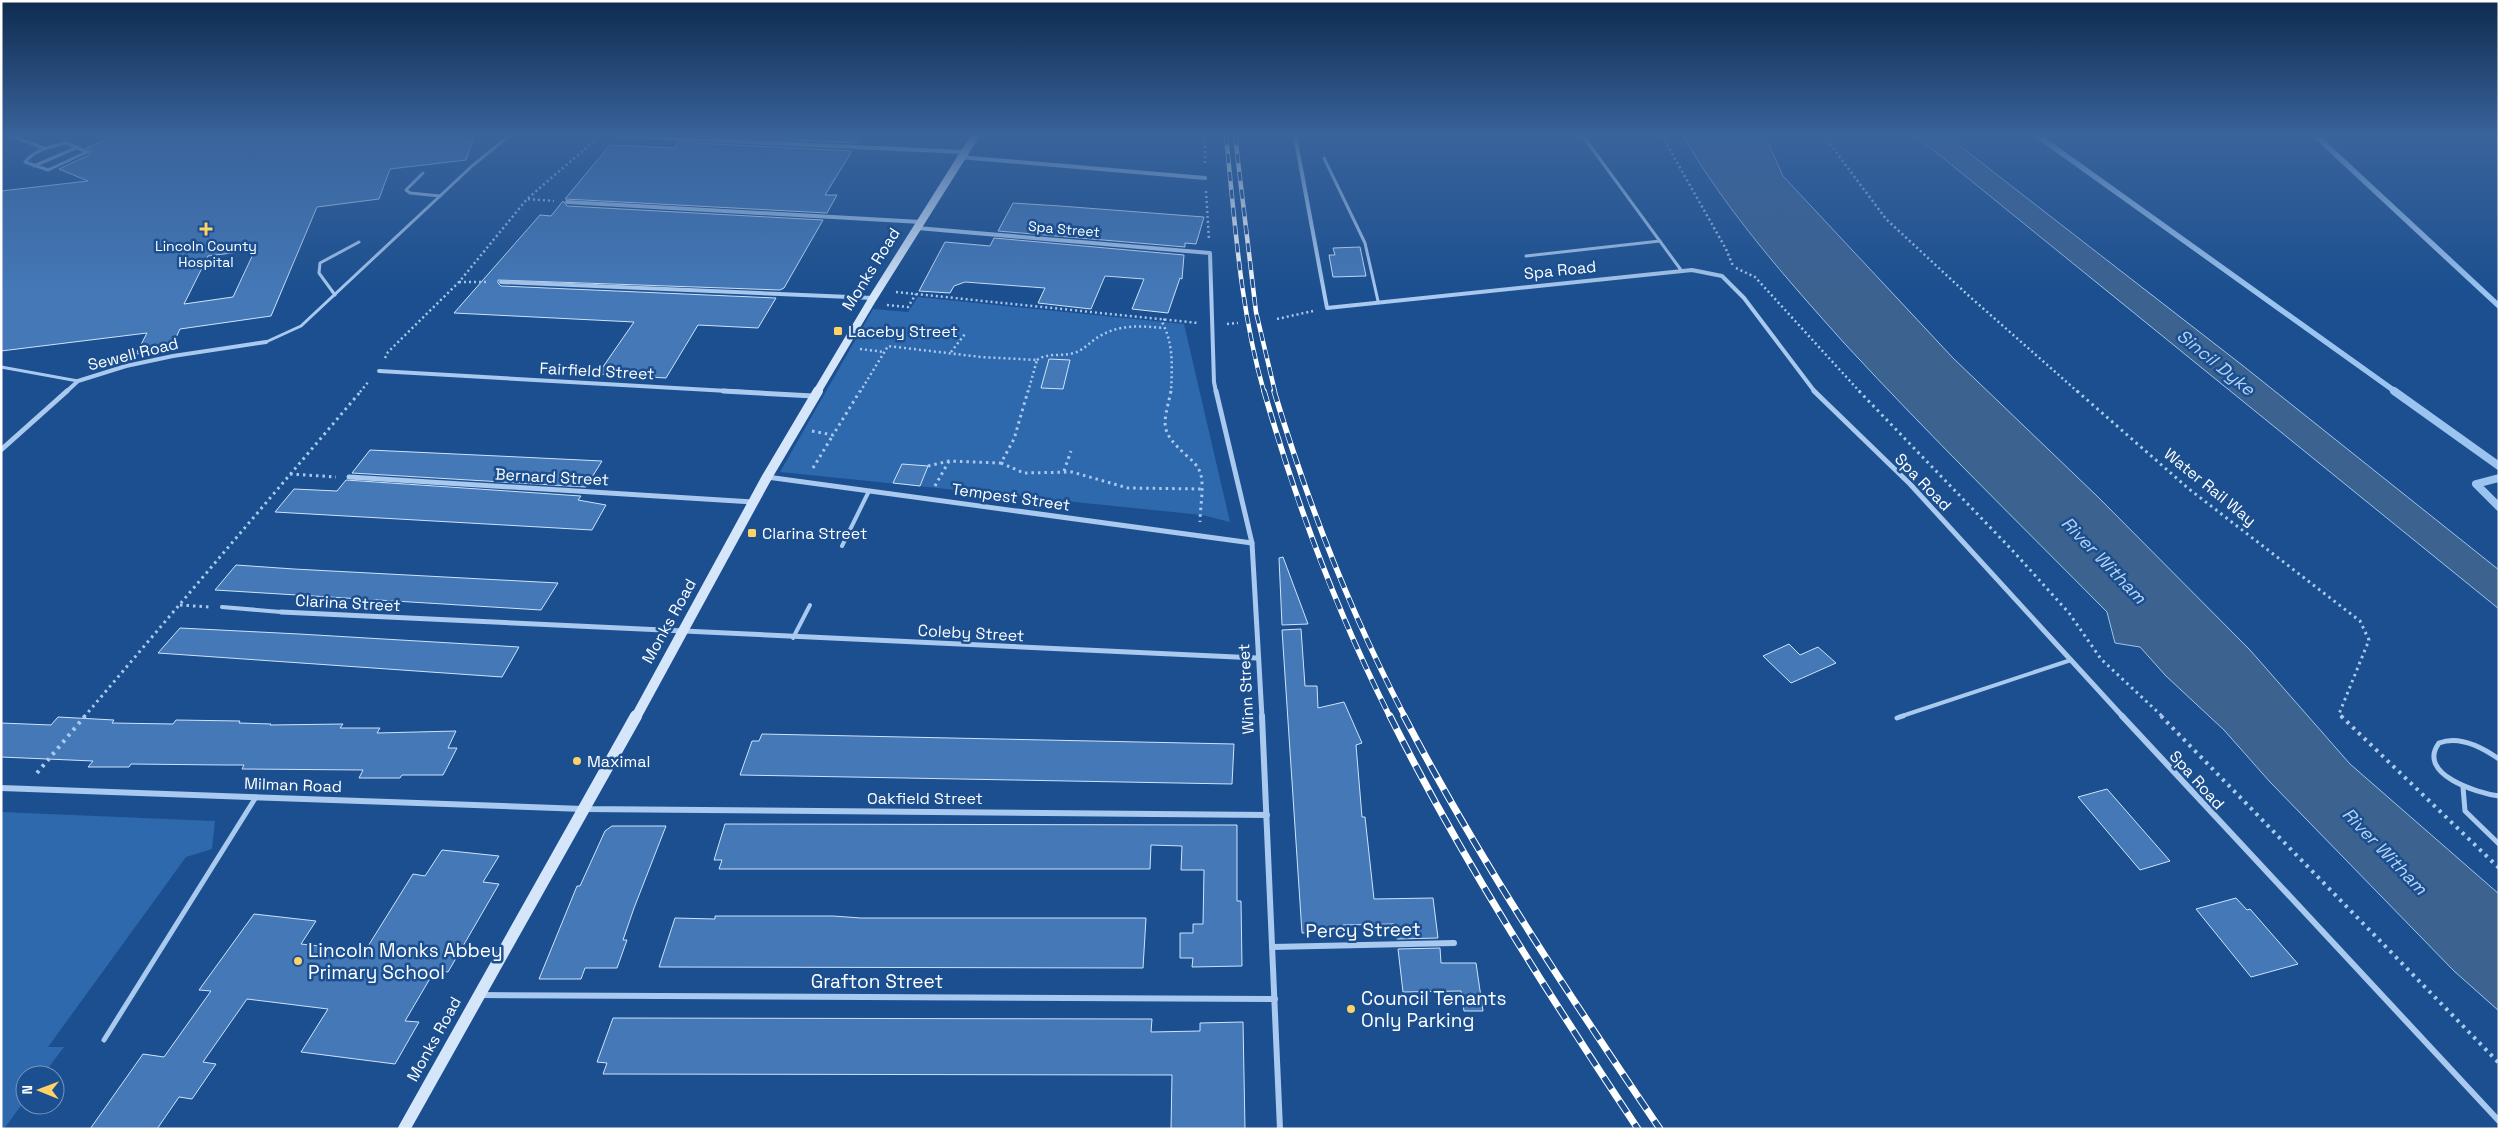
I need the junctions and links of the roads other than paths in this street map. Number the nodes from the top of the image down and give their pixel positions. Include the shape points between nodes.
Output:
1 (407, 189) edge
2 (448, 189) edge
3 (941, 189) edge
4 (1305, 189) edge
5 (1339, 189) edge
6 (1622, 189) edge
7 (440, 196) junction
8 (567, 202) road end
9 (919, 225) junction
10 (1660, 241) junction
11 (359, 242) dead end
12 (1210, 253) joint
13 (1526, 256) dead end
14 (1681, 270) junction
15 (500, 282) road end
16 (335, 296) junction
17 (871, 301) junction
18 (1378, 301) junction
19 (266, 342) joint
20 (1, 367) edge
21 (379, 371) road end
22 (78, 381) junction
23 (813, 396) junction
24 (1, 450) edge
25 (767, 477) junction
26 (349, 478) road end
27 (869, 491) junction
28 (753, 502) junction
29 (1252, 542) junction
30 (842, 546) dead end
31 (810, 606) dead end
32 (222, 607) road end
33 (280, 612) joint
34 (683, 633) junction
35 (793, 638) junction
36 (1257, 658) junction
37 (2071, 660) junction
38 (1897, 718) dead end
39 (2499, 759) edge
40 (2463, 787) junction
41 (1, 788) edge
42 (2499, 796) edge
43 (256, 797) junction
44 (583, 809) junction
45 (1267, 815) junction
46 (2499, 844) edge
47 (1454, 943) dead end
48 (1272, 947) junction
49 (480, 995) junction
50 (1275, 999) junction
51 (104, 1040) dead end
52 (2499, 1122) edge
53 (404, 1129) edge
54 (1280, 1129) edge

1 - 7 lane via 410,193
2 - 7 lane
3 - 9 main road, Monks Road
4 - 18 street, Spa Road via 1327,308
5 - 18 lane via 1365,243
6 - 10 lane
7 - 16 lane
8 - 9 street, Spa Street
9 - 12 street, Spa Street
9 - 17 main road, Monks Road
10 - 13 lane
10 - 14 lane
11 - 16 lane via 320,263 319,273
12 - 29 street, Winn Street via 1214,382
14 - 18 street, Spa Road
14 - 37 street, Spa Road via 1722,276 1744,298 1815,392 1910,484
15 - 17 street
16 - 19 lane via 301,326
17 - 23 main road, Monks Road
19 - 22 street, Sewell Road via 173,356
20 - 22 lane
21 - 23 street, Fairfield Street
22 - 24 street, Sewell Road
23 - 25 main road, Monks Road
25 - 27 street, Tempest Street
25 - 28 main road, Monks Road
26 - 28 street, Bernard Street
27 - 29 street, Tempest Street
27 - 30 lane
28 - 34 main road, Monks Road
29 - 36 street, Winn Street
31 - 35 lane
32 - 33 lane
33 - 34 street, Clarina Street
34 - 35 street, Coleby Street
34 - 44 main road, Monks Road
35 - 36 street, Coleby Street
36 - 45 street, Winn Street
37 - 38 lane
37 - 52 street, Spa Road
39 - 40 lane via 2469,743 2444,741 2436,745 2432,751 2434,760 2450,779
40 - 42 lane
40 - 46 lane via 2465,811
41 - 43 street, Milman Road
43 - 44 street, Milman Road
43 - 51 lane
44 - 45 street, Oakfield Street
44 - 49 main road, Monks Road
45 - 48 street, Winn Street
47 - 48 street, Percy Street
48 - 50 street, Winn Street
49 - 50 street, Grafton Street
49 - 53 main road, Monks Road
50 - 54 street, Winn Street

